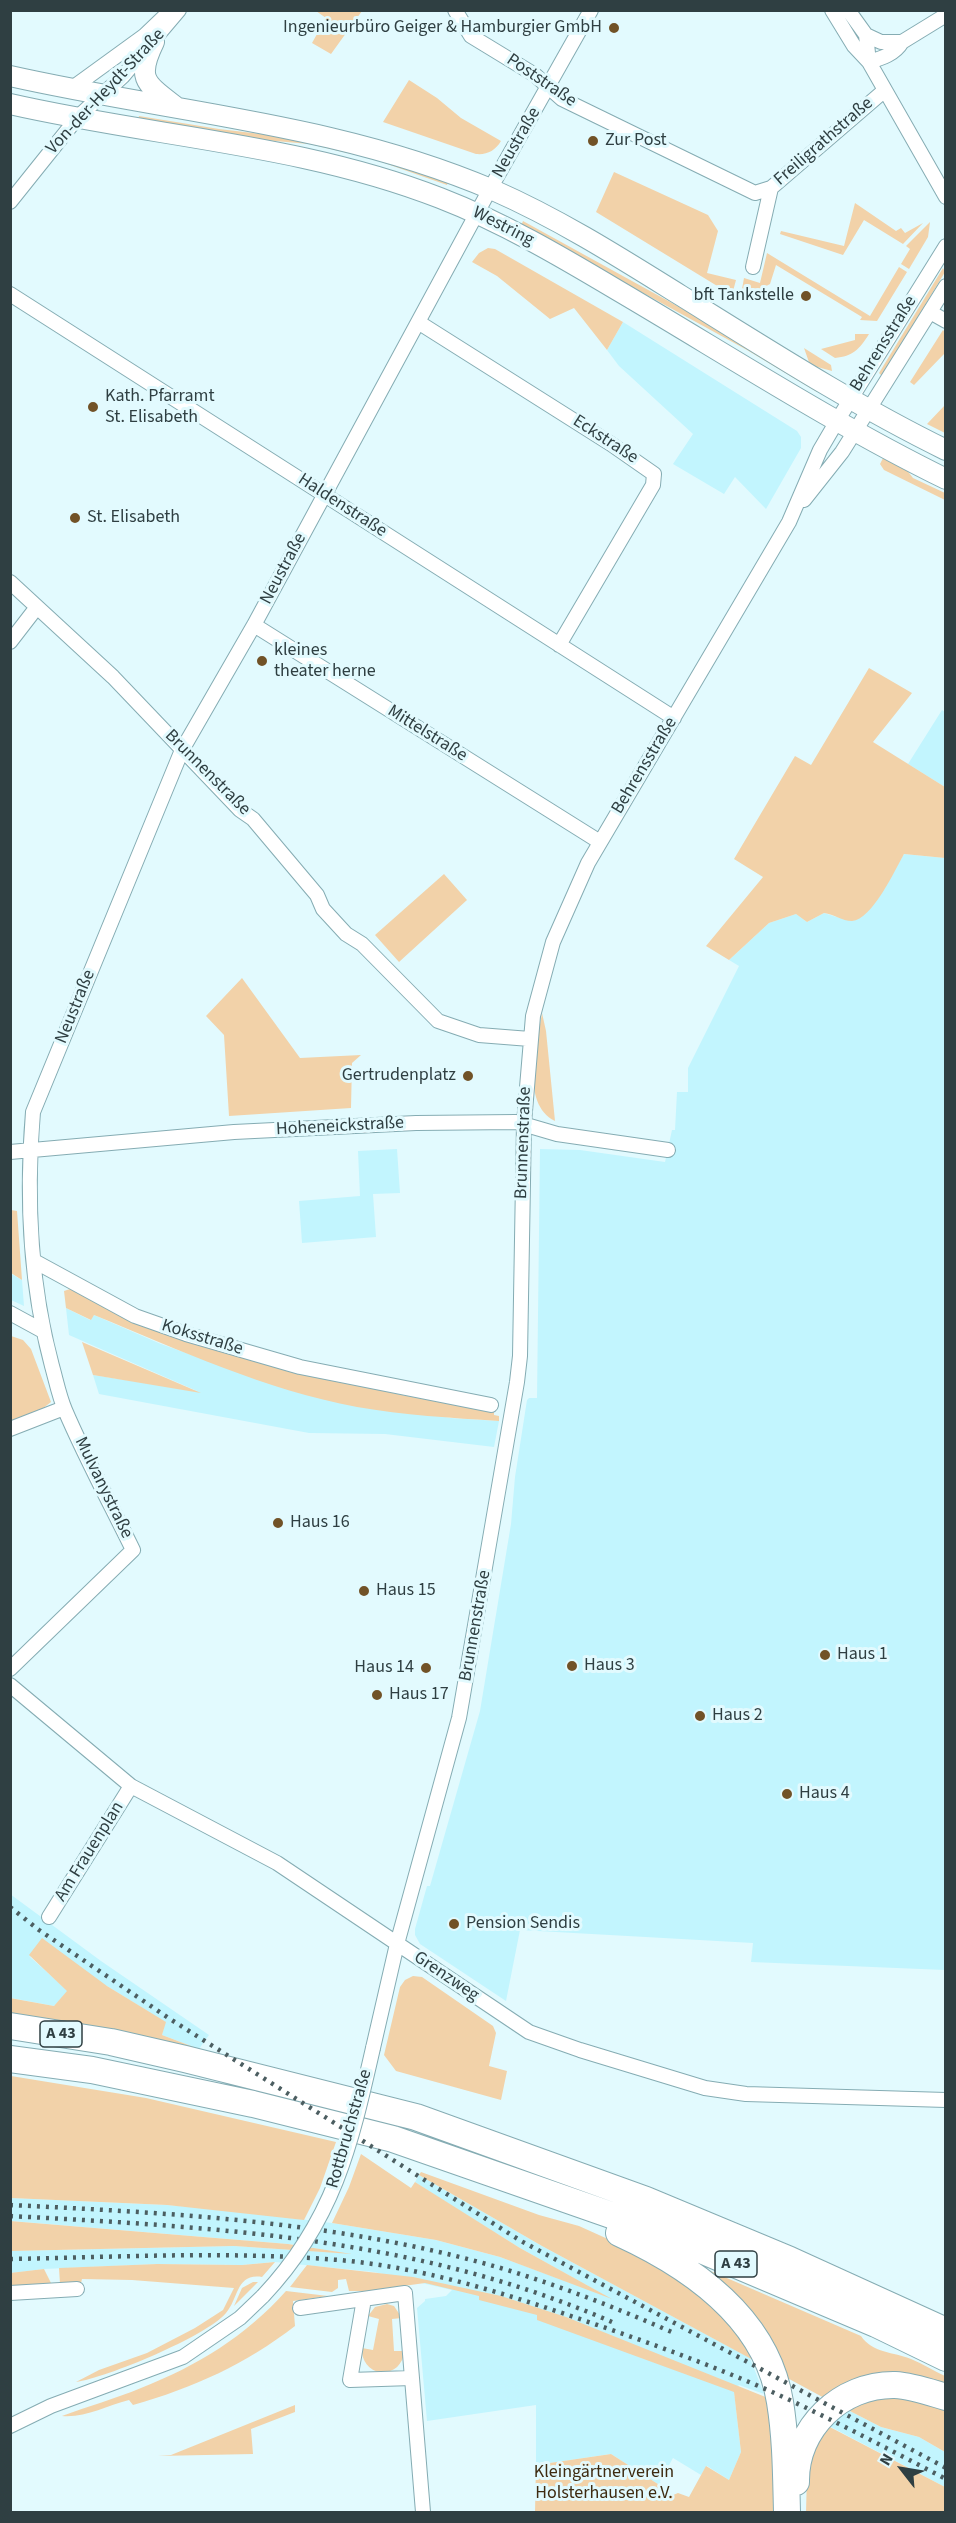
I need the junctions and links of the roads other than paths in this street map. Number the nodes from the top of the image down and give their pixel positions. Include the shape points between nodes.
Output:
1 (171, 10) edge
2 (179, 10) edge
3 (455, 10) edge
4 (591, 10) edge
5 (832, 10) edge
6 (848, 10) edge
7 (945, 15) edge
8 (866, 35) junction
9 (154, 42) junction
10 (902, 42) junction
11 (869, 62) junction
12 (10, 76) edge
13 (549, 86) junction
14 (71, 89) junction
15 (885, 90) junction
16 (101, 95) junction
17 (10, 104) edge
18 (178, 108) junction
19 (78, 117) junction
20 (771, 188) junction
21 (490, 189) junction
22 (945, 197) edge
23 (10, 202) edge
24 (478, 214) junction
25 (945, 246) edge
26 (753, 267) dead end
27 (945, 286) edge
28 (10, 294) edge
29 (930, 312) junction
30 (945, 321) edge
31 (418, 322) junction
32 (851, 398) junction
33 (869, 409) junction
34 (837, 421) junction
35 (855, 431) junction
36 (945, 450) edge
37 (945, 479) edge
38 (324, 495) junction
39 (797, 508) junction
40 (10, 582) edge
41 (37, 608) junction
42 (254, 625) junction
43 (10, 642) edge
44 (558, 645) junction
45 (674, 718) junction
46 (182, 750) junction
47 (600, 842) junction
48 (530, 1039) junction
49 (524, 1123) junction
50 (30, 1150) junction
51 (668, 1150) dead end
52 (10, 1152) edge
53 (34, 1262) junction
54 (10, 1313) edge
55 (43, 1331) junction
56 (492, 1405) dead end
57 (64, 1408) junction
58 (10, 1429) edge
59 (10, 1668) edge
60 (10, 1685) edge
61 (131, 1786) junction
62 (49, 1917) dead end
63 (397, 1944) junction
64 (10, 2026) edge
65 (10, 2059) edge
66 (945, 2100) edge
67 (520, 2182) junction
68 (77, 2289) dead end
69 (10, 2293) edge
70 (364, 2299) junction
71 (300, 2308) dead end
72 (945, 2331) edge
73 (945, 2358) edge
74 (412, 2378) junction
75 (945, 2397) edge
76 (10, 2426) edge
77 (423, 2512) edge
78 (787, 2512) edge
79 (796, 2512) edge

1 - 14 street, Von-der-Heydt-Straße via 135,43
2 - 9 street, Von-der-Heydt-Straße
3 - 13 street, Poststraße via 471,36
4 - 13 street, Neustraße
5 - 11 street
6 - 8 street
7 - 10 street
8 - 10 street via 881,42
8 - 11 street
9 - 16 street, Von-der-Heydt-Straße
9 - 18 main road via 143,66 144,73 152,87
10 - 11 street via 898,49
11 - 15 street
12 - 14 main road, Westring
13 - 20 street, Poststraße via 562,99 755,193
13 - 21 street, Neustraße
14 - 16 main road, Westring
15 - 20 street, Freiligrathstraße
15 - 22 street
16 - 18 main road, Westring
16 - 19 street, Von-der-Heydt-Straße
17 - 19 main road, Westring
18 - 21 main road, Westring via 352,142
19 - 23 street, Von-der-Heydt-Straße
19 - 24 main road, Westring via 305,157 374,174
20 - 26 street, Freiligrathstraße
21 - 24 street, Neustraße
21 - 32 main road, Westring via 605,249
24 - 31 street, Neustraße
24 - 34 main road, Westring via 593,276
25 - 32 street, Behrensstraße
27 - 29 street, Behrensstraße
28 - 38 street, Haldenstraße
29 - 30 street
29 - 33 street, Behrensstraße
31 - 38 street, Neustraße
31 - 44 street, Eckstraße via 654,474 653,485
32 - 33 main road, Westring
32 - 34 street, Behrensstraße
33 - 35 street, Behrensstraße
33 - 36 main road, Westring
34 - 35 main road, Westring
34 - 39 street, Behrensstraße via 820,450
35 - 37 main road, Westring
35 - 39 street, Behrensstraße
38 - 42 street, Neustraße
38 - 44 street, Haldenstraße
39 - 45 street, Behrensstraße
40 - 41 street, Brunnenstraße
41 - 43 street
41 - 46 street, Brunnenstraße via 113,677
42 - 46 street, Neustraße
42 - 47 street, Mittelstraße
44 - 45 street, Haldenstraße
45 - 47 street, Behrensstraße
46 - 48 street, Brunnenstraße via 266,834 346,934 362,944 430,1014 444,1024 479,1035
46 - 50 street, Neustraße via 33,1112
47 - 48 street, Behrensstraße via 553,942
48 - 49 street, Brunnenstraße
49 - 50 street, Hoheneickstraße via 416,1123 234,1132
49 - 51 street, Hoheneickstraße via 557,1134
49 - 63 street, Brunnenstraße via 517,1382 459,1718
50 - 52 street, Hoheneickstraße
50 - 53 street
53 - 55 street, Mulvanystraße
53 - 56 street, Koksstraße via 135,1316 186,1334 300,1366
54 - 55 street
55 - 57 street, Mulvanystraße
57 - 58 street
57 - 59 street, Mulvanystraße via 133,1550
60 - 61 street, Grenzweg
61 - 62 street, Am Frauenplan
61 - 63 street, Grenzweg via 277,1863
63 - 66 street, Grenzweg via 529,2032 705,2088 746,2094
63 - 76 street, Rottbruchstraße, bridge via 355,2125 336,2184 306,2243 263,2296 226,2329 183,2357 51,2406
64 - 72 highway, A 43 via 185,2058 416,2117 646,2200 790,2259
65 - 67 highway, A 43 via 92,2070 253,2104 393,2139
67 - 73 highway, A 43 via 664,2234 865,2319
67 - 78 highway via 679,2265 735,2311 761,2351 776,2384
68 - 69 street
70 - 71 street
70 - 74 street via 405,2293
70 - 74 street via 350,2380
74 - 77 street
75 - 79 highway via 887,2386 860,2390 832,2406 811,2429 801,2450 796,2472

